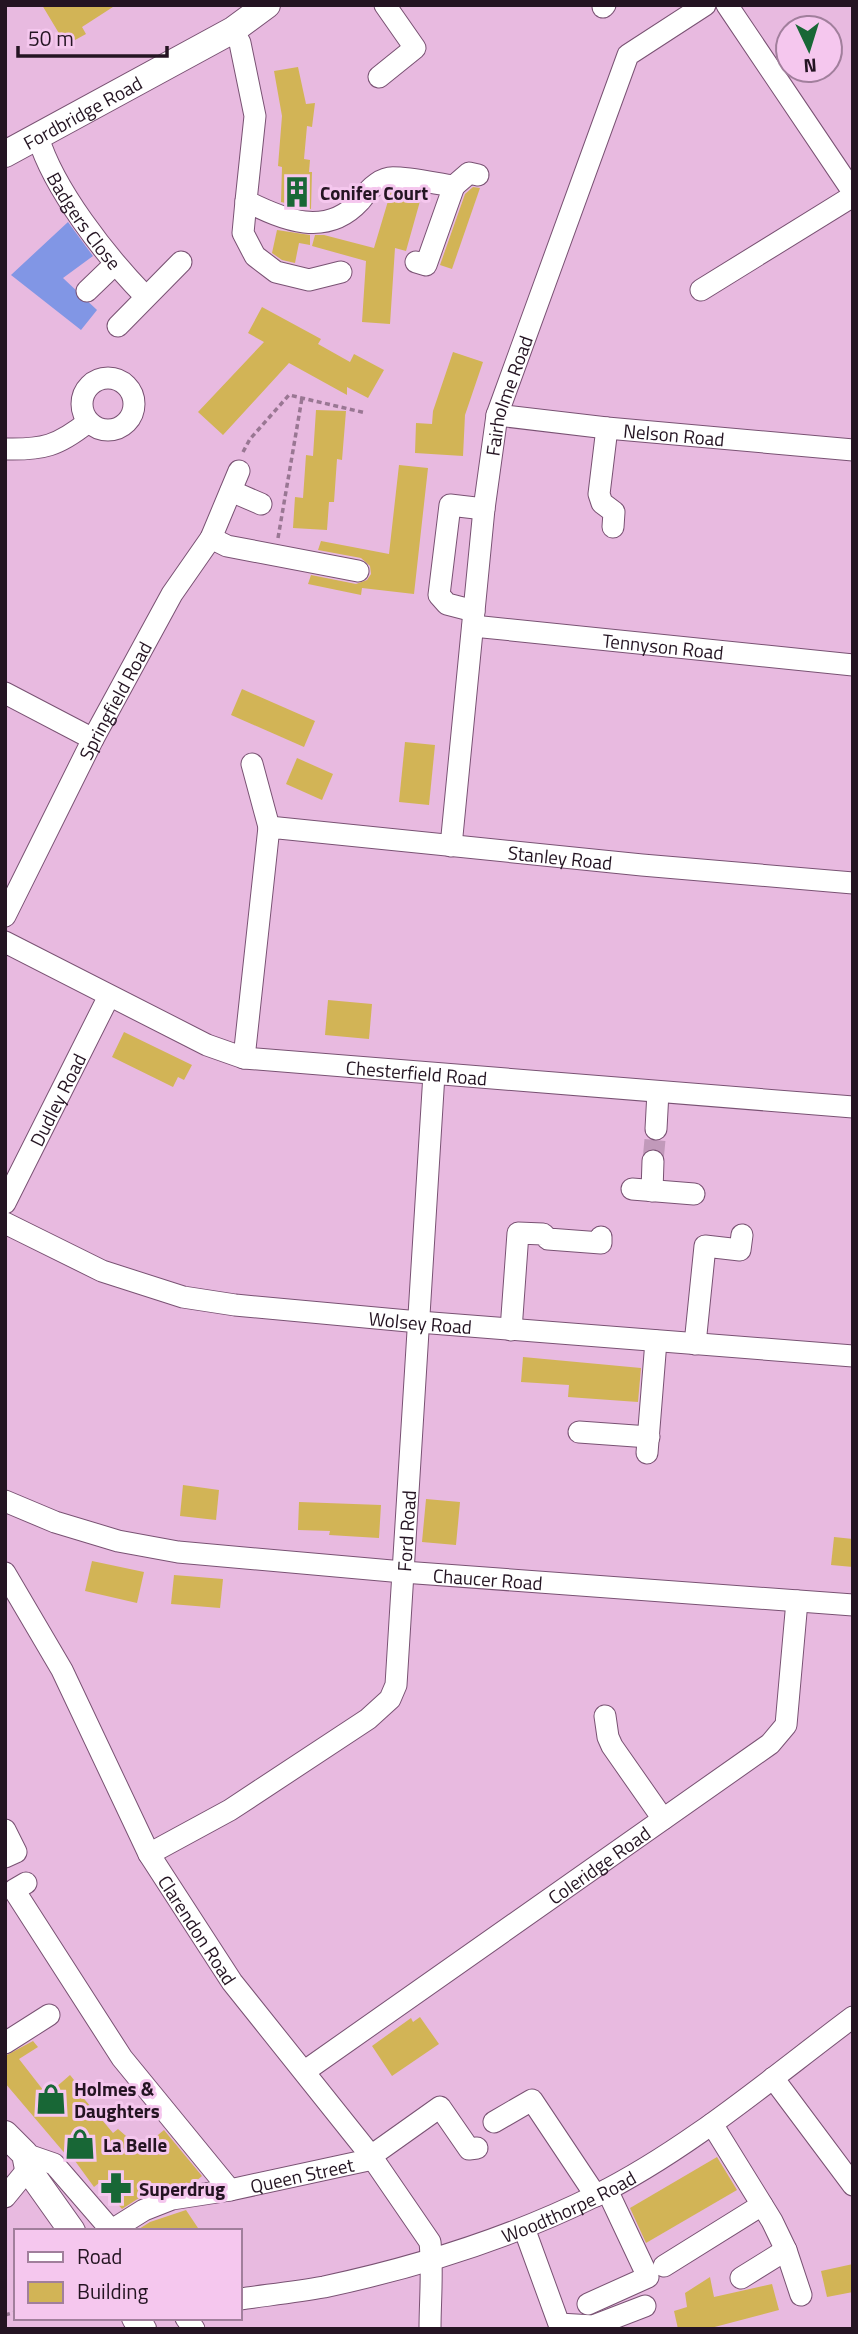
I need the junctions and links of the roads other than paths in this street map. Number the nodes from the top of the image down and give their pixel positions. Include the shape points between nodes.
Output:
1 (267, 5) edge
2 (385, 5) edge
3 (705, 5) edge
4 (727, 5) edge
5 (233, 30) junction
6 (379, 77) dead end
7 (38, 137) junction
8 (5, 154) edge
9 (478, 175) dead end
10 (446, 185) junction
11 (853, 194) edge
12 (246, 201) junction
13 (181, 262) dead end
14 (416, 262) dead end
15 (114, 265) junction
16 (341, 272) dead end
17 (701, 290) dead end
18 (87, 291) dead end
19 (145, 296) junction
20 (118, 326) dead end
21 (497, 415) junction
22 (88, 422) dead end
23 (607, 428) junction
24 (5, 449) edge
25 (853, 450) edge
26 (261, 504) dead end
27 (484, 509) junction
28 (612, 527) dead end
29 (211, 538) junction
30 (358, 571) dead end
31 (473, 618) junction
32 (853, 665) edge
33 (5, 694) edge
34 (93, 739) junction
35 (252, 764) dead end
36 (269, 827) junction
37 (451, 846) junction
38 (853, 883) edge
39 (5, 916) edge
40 (5, 942) edge
41 (109, 996) junction
42 (244, 1058) junction
43 (434, 1074) junction
44 (659, 1092) junction
45 (853, 1107) edge
46 (656, 1129) tunnel mouth
47 (653, 1161) tunnel mouth
48 (694, 1194) dead end
49 (5, 1203) edge
50 (5, 1223) edge
51 (742, 1235) dead end
52 (601, 1237) dead end
53 (419, 1322) junction
54 (511, 1330) junction
55 (656, 1341) junction
56 (695, 1344) junction
57 (853, 1356) edge
58 (579, 1432) dead end
59 (5, 1501) edge
60 (403, 1572) junction
61 (5, 1573) edge
62 (797, 1601) junction
63 (853, 1605) edge
64 (605, 1716) dead end
65 (663, 1819) junction
66 (5, 1830) edge
67 (149, 1854) junction
68 (5, 1857) edge
69 (26, 1883) dead end
70 (49, 2015) dead end
71 (853, 2017) edge
72 (5, 2043) edge
73 (305, 2071) junction
74 (772, 2078) junction
75 (494, 2122) dead end
76 (712, 2124) junction
77 (5, 2134) edge
78 (478, 2148) dead end
79 (372, 2158) junction
80 (26, 2161) junction
81 (853, 2185) edge
82 (230, 2190) junction
83 (601, 2193) junction
84 (5, 2197) edge
85 (762, 2205) junction
86 (524, 2228) junction
87 (71, 2229) edge
88 (110, 2229) edge
89 (115, 2229) edge
90 (786, 2250) junction
91 (432, 2259) junction
92 (664, 2266) dead end
93 (741, 2278) dead end
94 (801, 2295) dead end
95 (242, 2299) edge
96 (588, 2304) dead end
97 (645, 2306) dead end
98 (430, 2329) edge

1 - 5 main road, Fordbridge Road
2 - 6 street via 423,42
3 - 21 street, Fairholme Road via 628,55
4 - 11 street
5 - 7 main road, Fordbridge Road
5 - 12 street via 240,43 254,116
7 - 8 main road, Fordbridge Road
7 - 15 street, Badgers Close via 60,185
9 - 10 street via 469,173
10 - 12 street via 388,178 374,185 349,212 316,224 278,217
10 - 14 street via 426,265
11 - 17 street
12 - 16 street via 243,233 256,256 276,272 309,280
13 - 19 street
15 - 18 street
15 - 19 street, Badgers Close
19 - 20 street
21 - 23 street, Nelson Road
21 - 27 street, Fairholme Road
22 - 24 street via 67,439 35,450
23 - 25 street, Nelson Road
23 - 28 street via 599,494 614,512
26 - 29 street, Springfield Road via 235,481
27 - 31 street, Fairholme Road
27 - 31 street, Tennyson Road via 450,505 439,595
29 - 30 street via 227,546
29 - 34 street, Springfield Road via 172,594
31 - 32 street, Tennyson Road
31 - 37 street, Fairholme Road
33 - 34 street
34 - 39 street, Springfield Road
35 - 36 street
36 - 37 street, Stanley Road
36 - 42 street
37 - 38 street, Stanley Road
40 - 41 street, Chesterfield Road
41 - 42 street, Chesterfield Road via 207,1045
41 - 49 street, Dudley Road
42 - 43 street, Chesterfield Road
43 - 44 street, Chesterfield Road
43 - 53 street, Ford Road
44 - 45 street, Chesterfield Road
44 - 46 street
47 - 48 street via 642,1190
50 - 53 street, Wolsey Road via 102,1271 183,1297
51 - 56 street via 740,1250 705,1246
52 - 54 street via 601,1243 518,1233
53 - 54 street, Wolsey Road
53 - 60 street, Ford Road
54 - 55 street, Wolsey Road
55 - 56 street, Wolsey Road
55 - 58 street via 648,1445
56 - 57 street, Wolsey Road
59 - 60 street, Chaucer Road via 105,1537 178,1552
60 - 62 street, Chaucer Road
60 - 67 street, Ford Road via 396,1685 390,1699 368,1719 230,1810
61 - 67 street, Clarendon Road via 62,1670
62 - 63 street, Chaucer Road
62 - 65 street, Coleridge Road via 786,1725 771,1744
64 - 65 street via 612,1746
65 - 73 street, Coleridge Road
66 - 68 street via 16,1852
67 - 73 street, Clarendon Road via 232,1982
69 - 82 street via 14,1890 83,2001 122,2058
70 - 72 street
71 - 74 street, Woodthorpe Road
73 - 79 street, Clarendon Road
74 - 76 street, Woodthorpe Road
74 - 81 street
75 - 83 street via 532,2100
76 - 83 street, Woodthorpe Road
76 - 85 street
77 - 80 main road
78 - 79 street via 469,2149 440,2107
79 - 82 street, Queen Street
79 - 91 street, Clarendon Road via 430,2242
80 - 84 street
80 - 87 main road
80 - 88 street via 54,2164
82 - 89 street, Queen Street via 172,2199
83 - 86 street, Woodthorpe Road
83 - 96 street via 648,2277
85 - 90 street
85 - 92 street
86 - 91 street, Woodthorpe Road
86 - 97 street via 559,2323 593,2326
90 - 93 street
90 - 94 street
91 - 95 street, Woodthorpe Road via 323,2287
91 - 98 street

